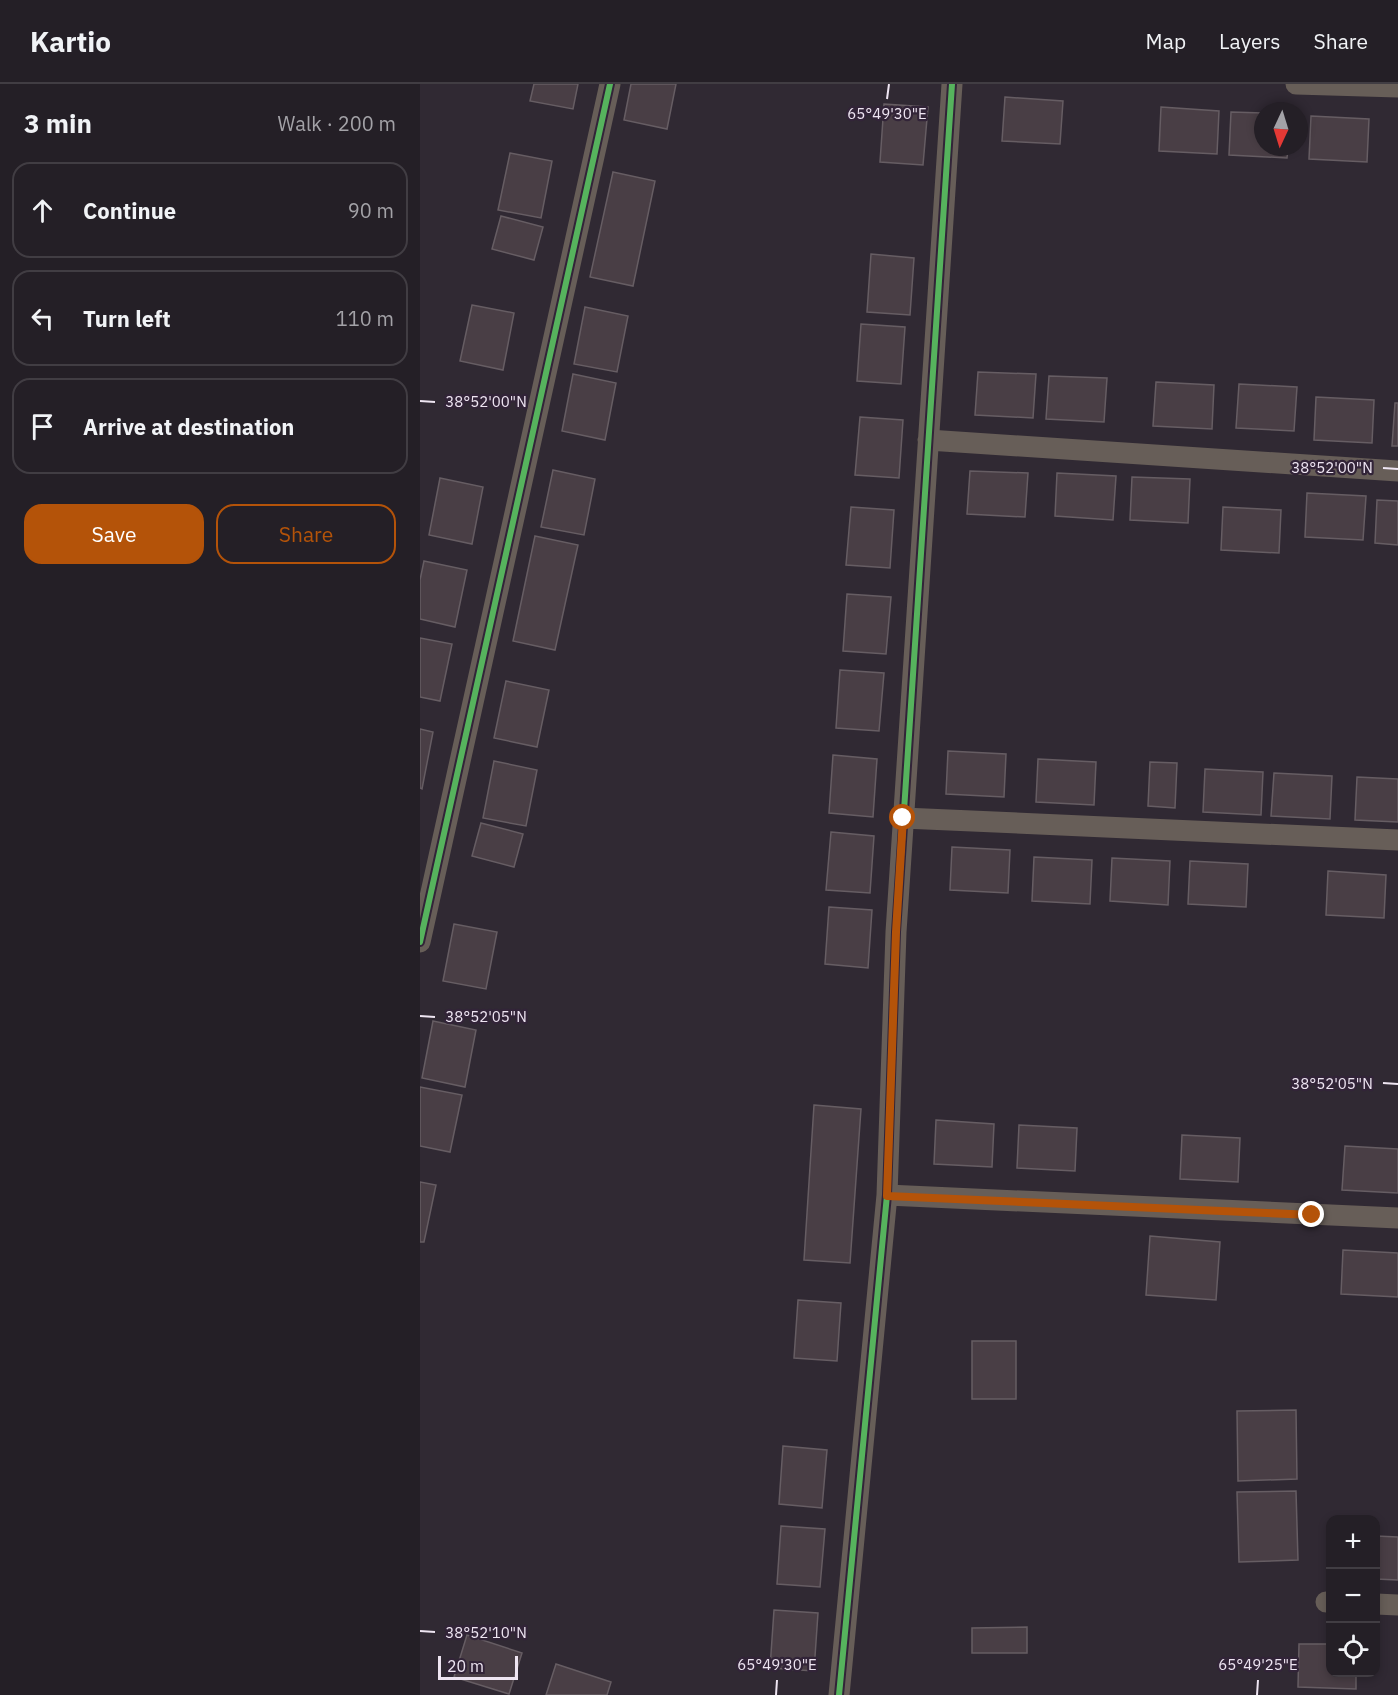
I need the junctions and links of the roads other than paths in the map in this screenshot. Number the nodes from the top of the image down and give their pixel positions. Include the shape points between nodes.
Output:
1 (610, 84) edge
2 (952, 84) edge
3 (1296, 84) edge
4 (1398, 87) edge
5 (928, 440) junction
6 (1398, 471) edge
7 (903, 818) junction
8 (1398, 840) edge
9 (420, 942) edge
10 (887, 1196) junction
11 (1398, 1218) edge
12 (1380, 1604) edge
13 (1398, 1605) edge
14 (839, 1695) edge

1 - 9 street
2 - 5 street
3 - 4 street
5 - 6 street
5 - 7 street
7 - 8 street
7 - 10 street
10 - 11 street
10 - 14 street
12 - 13 street

